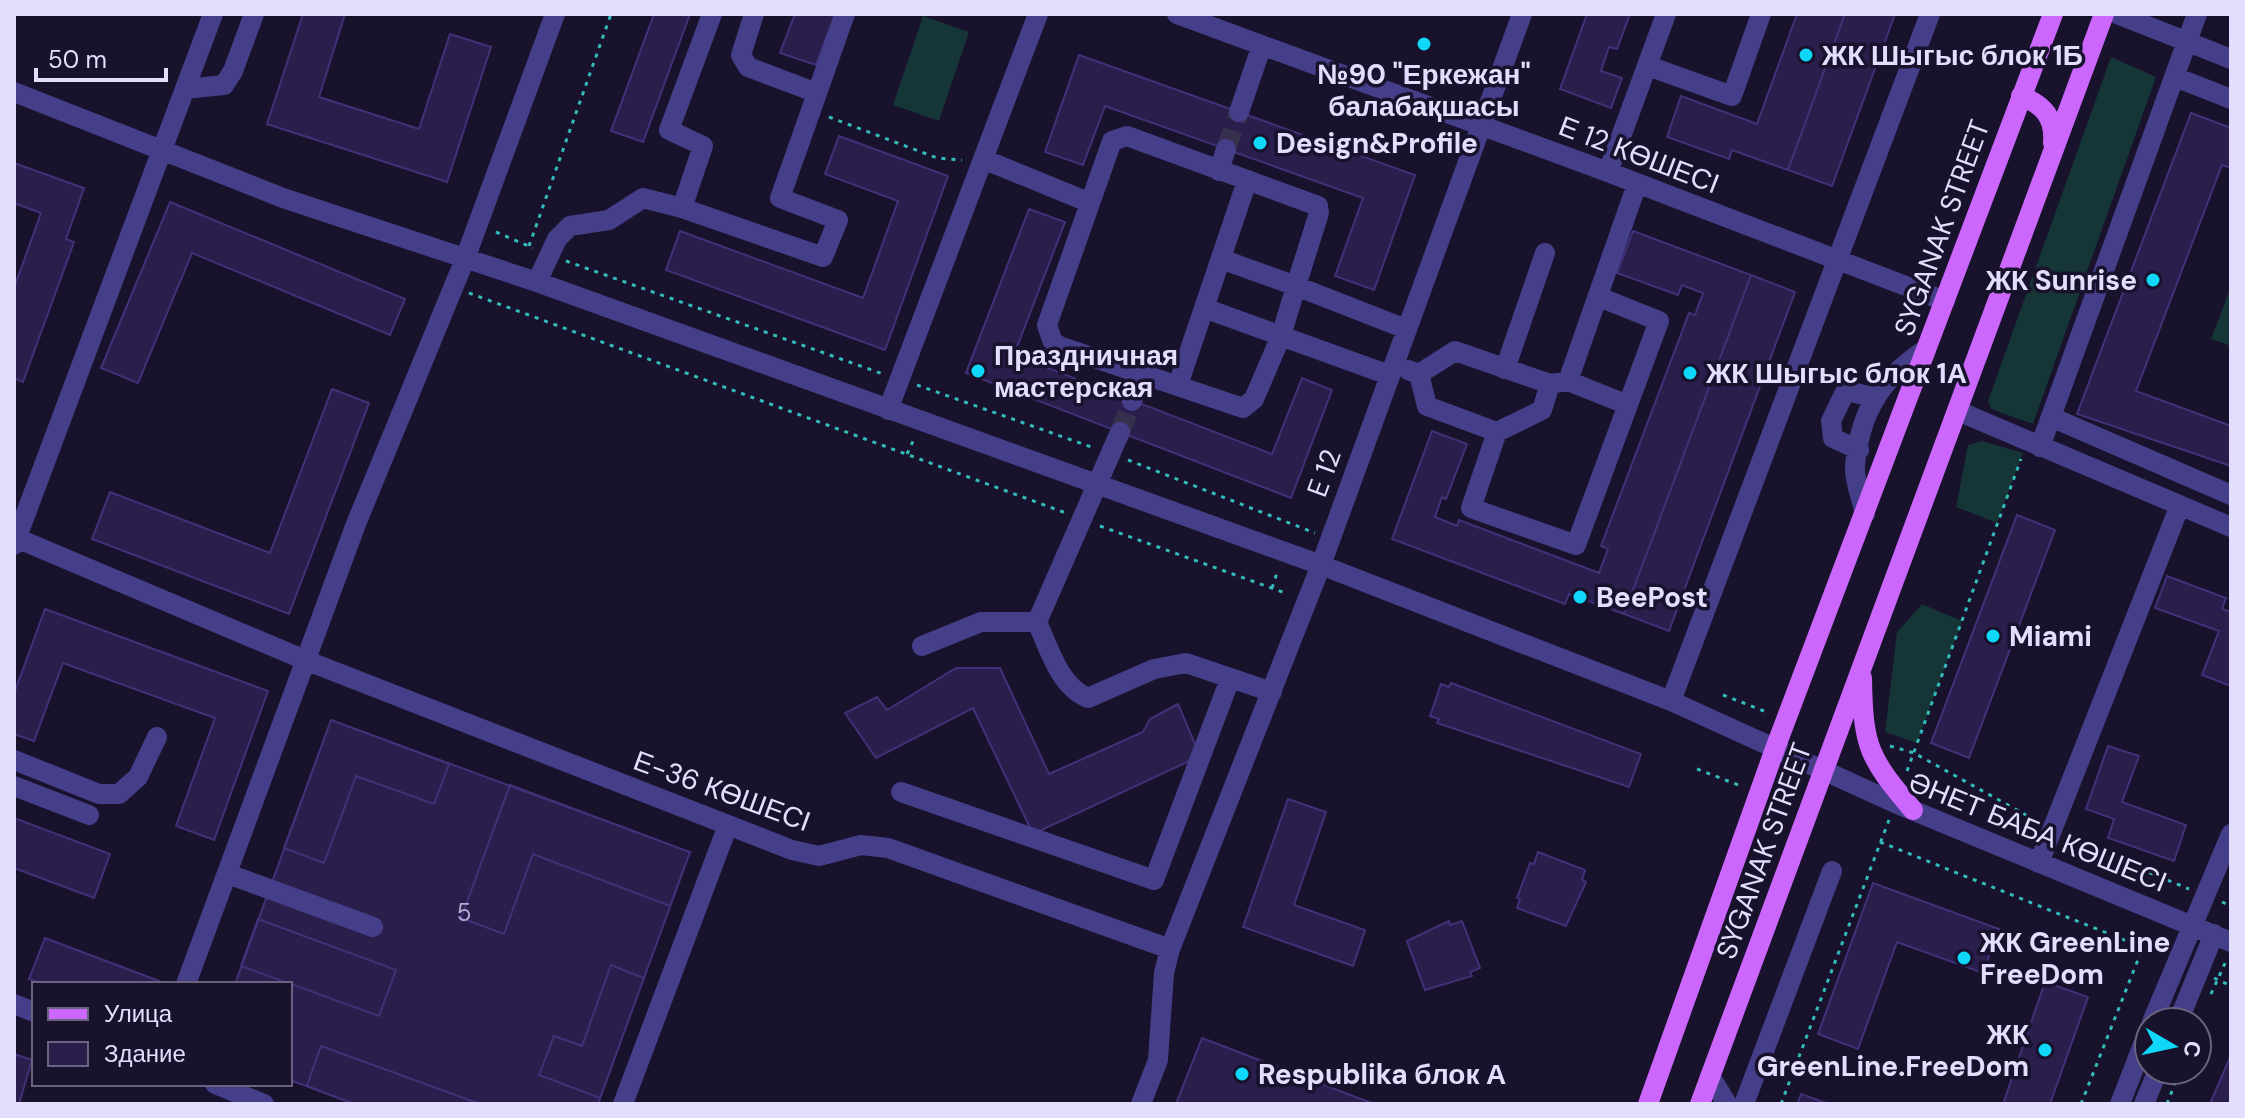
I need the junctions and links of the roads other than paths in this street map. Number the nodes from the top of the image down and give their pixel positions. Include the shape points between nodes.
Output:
1 (213, 14) edge
2 (254, 14) edge
3 (555, 14) edge
4 (712, 14) edge
5 (754, 14) edge
6 (845, 14) edge
7 (1038, 14) edge
8 (1177, 14) edge
9 (1522, 14) edge
10 (1666, 14) edge
11 (1761, 14) edge
12 (1930, 14) edge
13 (2053, 14) edge
14 (2104, 14) edge
15 (2117, 14) edge
16 (2197, 14) edge
17 (2185, 41) junction
18 (1262, 45) junction
19 (2231, 59) edge
20 (1648, 66) junction
21 (2175, 77) junction
22 (185, 89) junction
23 (14, 92) edge
24 (2021, 96) junction
25 (2231, 99) edge
26 (814, 102) junction
27 (1239, 112) tunnel mouth
28 (1482, 126) junction
29 (1226, 149) tunnel mouth
30 (161, 150) junction
31 (2053, 151) junction
32 (983, 159) junction
33 (1219, 171) junction
34 (1608, 172) junction
35 (1247, 181) junction
36 (1637, 184) junction
37 (1088, 202) junction
38 (682, 208) junction
39 (1545, 253) dead end
40 (465, 259) junction
41 (1221, 259) junction
42 (1835, 259) junction
43 (537, 282) junction
44 (1296, 286) junction
45 (1599, 297) junction
46 (1945, 301) junction
47 (1204, 308) junction
48 (1406, 329) junction
49 (1281, 336) junction
50 (1926, 349) junction
51 (1391, 369) junction
52 (1505, 369) junction
53 (1143, 374) junction
54 (1419, 374) junction
55 (1559, 383) junction
56 (1178, 385) junction
57 (1876, 398) junction
58 (1132, 401) tunnel mouth
59 (1628, 405) junction
60 (888, 410) junction
61 (1958, 411) junction
62 (2051, 417) junction
63 (1120, 432) tunnel mouth
64 (1497, 432) junction
65 (2034, 444) junction
66 (1859, 450) junction
67 (1099, 486) junction
68 (2231, 495) edge
69 (2180, 505) junction
70 (1865, 514) junction
71 (2231, 527) edge
72 (15, 540) edge
73 (1321, 565) junction
74 (1037, 622) junction
75 (922, 646) dead end
76 (305, 660) junction
77 (1862, 664) junction
78 (1230, 679) junction
79 (1272, 692) junction
80 (1671, 701) junction
81 (157, 737) dead end
82 (1776, 746) junction
83 (14, 760) edge
84 (1825, 769) junction
85 (14, 786) edge
86 (901, 792) dead end
87 (1902, 802) junction
88 (89, 815) dead end
89 (728, 825) junction
90 (2231, 834) edge
91 (2039, 863) junction
92 (1832, 871) dead end
93 (228, 874) junction
94 (373, 927) dead end
95 (2194, 927) junction
96 (2224, 945) edge
97 (1170, 949) junction
98 (187, 982) edge
99 (2158, 1006) edge
100 (2188, 1006) edge
101 (2133, 1070) edge
102 (1710, 1076) junction
103 (220, 1086) edge
104 (264, 1104) edge
105 (623, 1104) edge
106 (1141, 1104) edge
107 (1648, 1104) edge
108 (1700, 1104) edge
109 (1727, 1104) edge
110 (1744, 1104) edge
111 (2120, 1104) edge

1 - 22 street
2 - 22 street via 224,85
3 - 40 street
4 - 38 street via 669,130 703,146
5 - 26 street via 741,55 748,67
6 - 26 street
7 - 32 street
8 - 18 street, Е 12 КӨШЕСІ
9 - 28 street, E 12
10 - 20 street
11 - 20 street via 1732,96
12 - 42 street
13 - 24 main road, SYGANAK STREET
14 - 31 main road
15 - 17 street
16 - 17 street
17 - 19 street
17 - 21 street
18 - 27 street
18 - 28 street, Е 12 КӨШЕСІ
20 - 34 street
21 - 25 street
21 - 62 street
22 - 30 street
23 - 30 street, ӘНЕТ БАБА КӨШЕСІ
24 - 31 main road via 2046,110 2054,127
24 - 46 main road, SYGANAK STREET
26 - 38 street via 780,198 838,220 823,257
28 - 34 street, Е 12 КӨШЕСІ
28 - 48 street, E 12
29 - 33 street
30 - 40 street, ӘНЕТ БАБА КӨШЕСІ via 283,198
30 - 72 street
31 - 61 main road
32 - 37 street
32 - 60 street
33 - 35 street
33 - 37 street via 1121,135 1112,141
34 - 36 street, Е 12 КӨШЕСІ
35 - 41 street
35 - 44 street via 1320,210
36 - 42 street, Е 12 КӨШЕСІ
36 - 45 street
37 - 53 street via 1048,334 1059,346
38 - 43 street via 643,198 609,220 570,226 557,239
39 - 52 street
40 - 43 street, ӘНЕТ БАБА КӨШЕСІ
40 - 76 street
41 - 44 street
41 - 47 street
42 - 46 street, Е 12 КӨШЕСІ
42 - 80 street
43 - 60 street, ӘНЕТ БАБА КӨШЕСІ
44 - 48 street
44 - 49 street
45 - 55 street
45 - 59 street via 1659,321
46 - 50 main road, SYGANAK STREET
47 - 49 street
47 - 56 street
48 - 51 street, E 12
49 - 51 street
49 - 56 street via 1243,408
50 - 57 street via 1897,368
50 - 70 main road, SYGANAK STREET
51 - 54 street
51 - 73 street, E 12
52 - 54 street via 1455,351
52 - 55 street
53 - 56 street
53 - 58 street
54 - 64 street via 1427,406
55 - 59 street
55 - 64 street via 1542,410
57 - 66 street
57 - 66 street via 1844,394 1831,421 1833,438
59 - 64 street via 1576,545 1471,508
60 - 67 street, ӘНЕТ БАБА КӨШЕСІ
61 - 65 street
61 - 77 main road, SYGANAK STREET
62 - 65 street
62 - 68 street
63 - 67 street
65 - 69 street
66 - 70 street via 1855,468
67 - 73 street, ӘНЕТ БАБА КӨШЕСІ
67 - 74 street
69 - 71 street
69 - 91 street
70 - 82 main road, SYGANAK STREET
72 - 76 street, Е-36 КӨШЕСІ
73 - 79 street, E 12
73 - 80 street, ӘНЕТ БАБА КӨШЕСІ
74 - 75 street via 981,622
74 - 78 street via 1064,681 1088,698 1169,665 1186,663
76 - 89 street, Е-36 КӨШЕСІ
76 - 93 street
77 - 84 main road, SYGANAK STREET
77 - 87 main road via 1871,758
78 - 79 street
78 - 86 street via 1154,880
79 - 97 street, E 12
80 - 82 street, ӘНЕТ БАБА КӨШЕСІ
81 - 83 street via 138,777 119,794 99,794
82 - 84 street, ӘНЕТ БАБА КӨШЕСІ
82 - 107 main road, SYGANAK STREET
84 - 87 street, ӘНЕТ БАБА КӨШЕСІ
84 - 102 main road, SYGANAK STREET
85 - 88 street
87 - 91 street, ӘНЕТ БАБА КӨШЕСІ
89 - 97 street, Е-36 КӨШЕСІ via 819,856 861,845 888,848
89 - 105 street
90 - 95 street
91 - 95 street, ӘНЕТ БАБА КӨШЕСІ
92 - 110 street
93 - 94 street
93 - 98 street
95 - 96 street, ӘНЕТ БАБА КӨШЕСІ
95 - 99 street
96 - 100 street
97 - 106 street, E 12 via 1158,1060
101 - 111 street
102 - 108 main road, SYGANAK STREET
102 - 109 street
103 - 104 street

